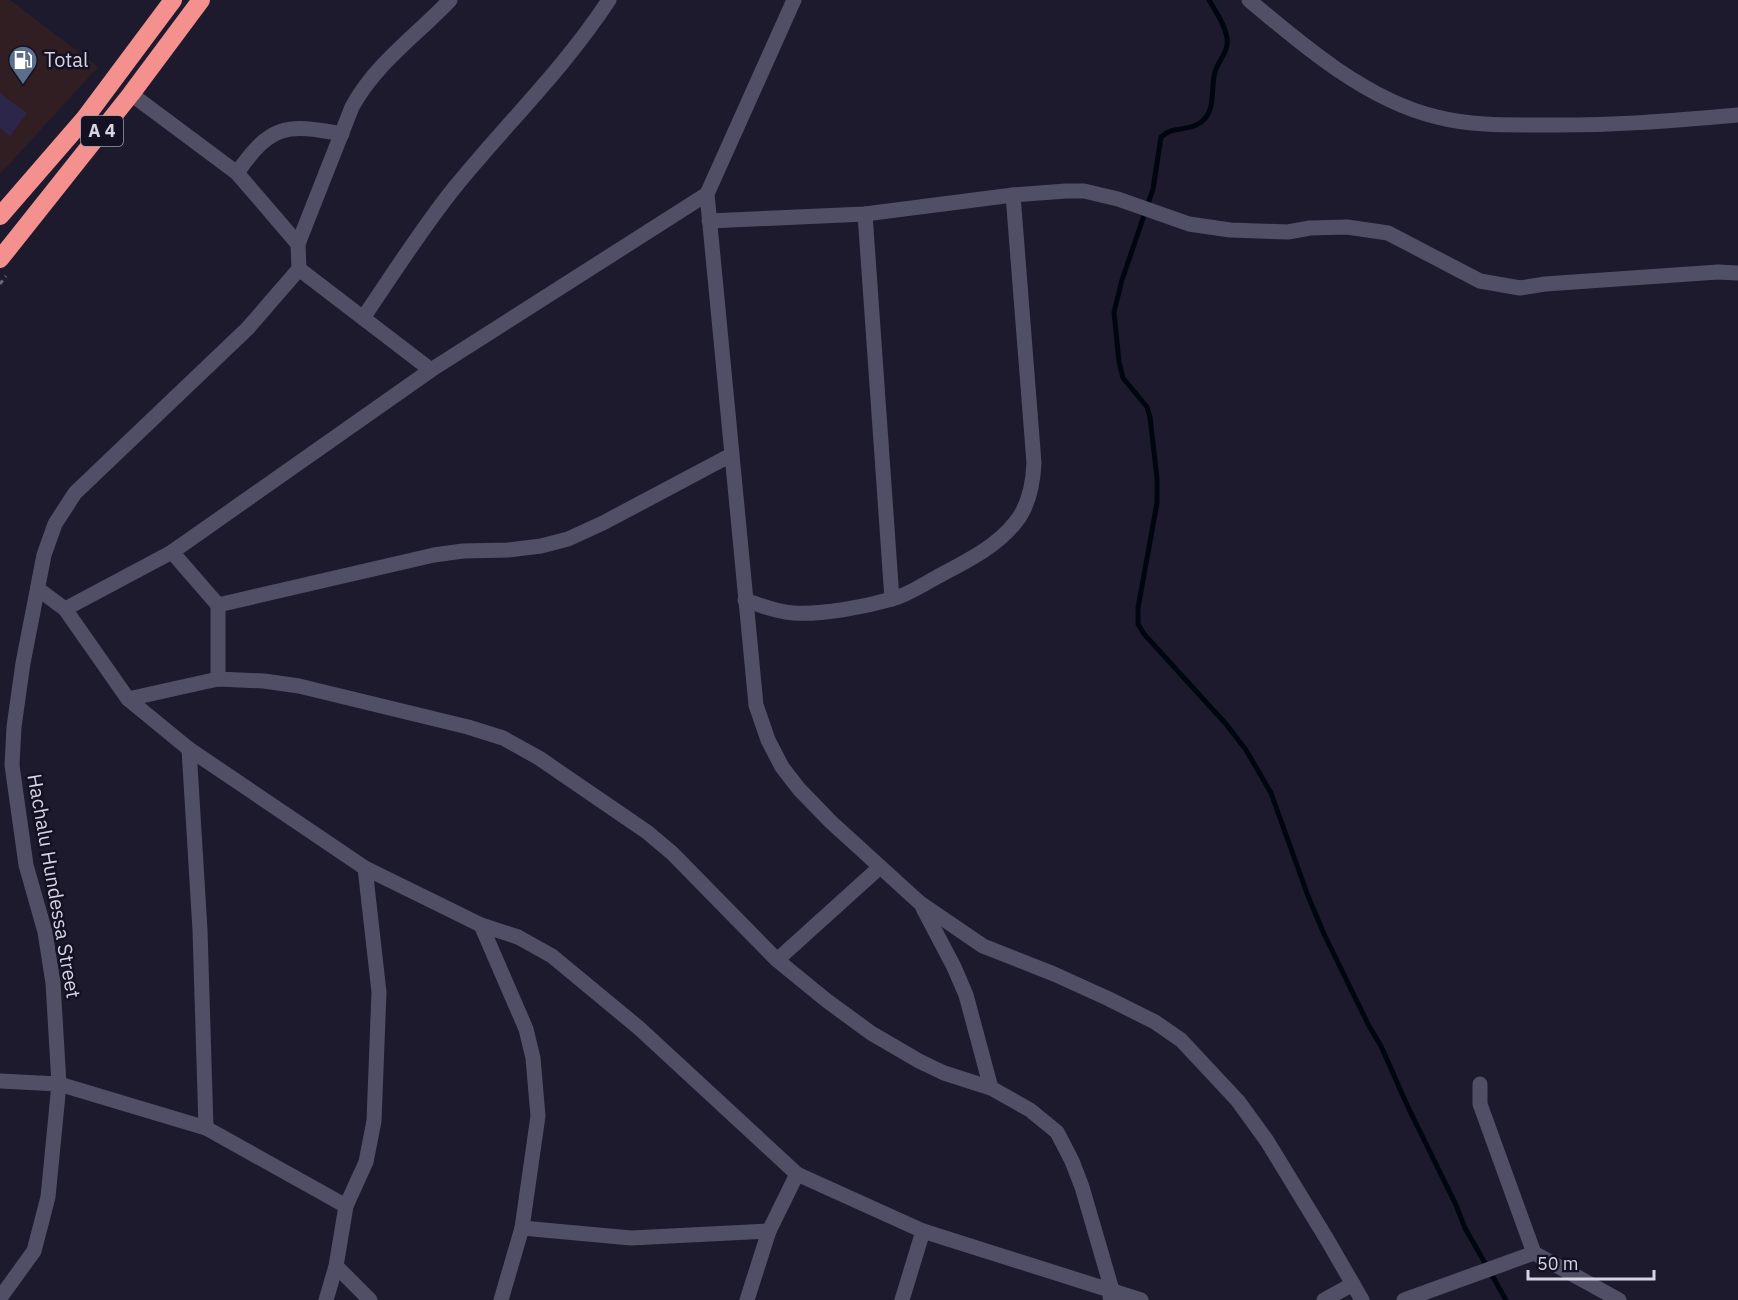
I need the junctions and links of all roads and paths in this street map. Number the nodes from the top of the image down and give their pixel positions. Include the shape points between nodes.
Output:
1 (173, 0) edge
2 (201, 0) edge
3 (450, 0) edge
4 (609, 0) edge
5 (794, 0) edge
6 (1249, 0) edge
7 (131, 94) junction
8 (1738, 115) edge
9 (85, 118) junction
10 (102, 132) junction
11 (342, 134) junction
12 (237, 173) junction
13 (20, 193) junction
14 (707, 194) junction
15 (1013, 195) junction
16 (39, 208) junction
17 (865, 213) junction
18 (0, 216) edge
19 (709, 221) junction
20 (298, 244) junction
21 (0, 259) edge
22 (299, 268) junction
23 (1738, 273) edge
24 (363, 318) junction
25 (431, 370) junction
26 (731, 455) junction
27 (172, 552) junction
28 (38, 589) junction
29 (892, 599) junction
30 (745, 600) junction
31 (218, 605) junction
32 (65, 609) junction
33 (218, 679) junction
34 (128, 699) junction
35 (189, 749) junction
36 (880, 867) junction
37 (365, 868) junction
38 (920, 903) junction
39 (482, 925) junction
40 (777, 960) junction
41 (0, 1081) edge
42 (59, 1084) junction
43 (1480, 1084) dead end
44 (991, 1088) junction
45 (206, 1128) junction
46 (797, 1174) junction
47 (346, 1206) junction
48 (522, 1228) junction
49 (769, 1231) junction
50 (923, 1231) junction
51 (1534, 1253) junction
52 (336, 1266) junction
53 (1353, 1284) junction
54 (1111, 1295) edge
55 (0, 1298) edge
56 (326, 1300) edge
57 (370, 1300) edge
58 (501, 1300) edge
59 (747, 1300) edge
60 (902, 1300) edge
61 (1141, 1300) edge
62 (1323, 1300) edge
63 (1362, 1300) edge
64 (1404, 1300) edge
65 (1619, 1300) edge

1 - 9 highway, A 4
2 - 7 highway, A 4
3 - 11 street via 362,89
4 - 24 street via 548,82 454,188
5 - 14 street
6 - 8 street via 1325,62 1397,103 1436,117 1486,125 1589,125
7 - 10 highway, A 4
7 - 12 street
9 - 10 highway
9 - 13 highway, A 4
10 - 16 highway, A 4
11 - 12 street via 311,128 289,129 267,137
11 - 20 street
12 - 20 street
13 - 16 highway
13 - 18 highway, A 4
14 - 19 street
14 - 25 street
15 - 17 street
15 - 23 street via 1084,191 1189,224 1230,230 1347,227 1388,233 1480,281 1500,286 1520,288
15 - 29 street via 1034,463 1029,496 1015,523 998,540 978,555
16 - 21 highway, A 4
17 - 19 street
17 - 29 street
19 - 26 street
20 - 22 street
22 - 24 street
22 - 28 street, Hachalu Hundessa Street via 248,328 75,493 55,524
24 - 25 street
25 - 27 street
26 - 30 street
26 - 31 street via 603,523 541,546 424,557
27 - 31 street
27 - 32 street
28 - 32 street
28 - 42 street, Hachalu Hundessa Street via 23,663 12,765 26,865 45,932 53,983
29 - 30 street via 821,613 792,613
30 - 36 street via 756,705 768,740 799,789
31 - 33 street
32 - 34 street
33 - 34 street
33 - 40 street via 299,686 503,738 647,832
34 - 35 street
35 - 37 street
35 - 45 street via 201,930
36 - 38 street
36 - 40 street
37 - 39 street
37 - 47 street via 379,992 377,1072 371,1145
38 - 44 street via 966,995
38 - 53 street via 982,946 1109,999 1181,1040 1238,1101 1261,1133
39 - 46 street via 552,956 639,1028
39 - 48 street via 526,1029 533,1058 538,1116
40 - 44 street via 872,1033 944,1073
41 - 42 street
42 - 45 street
42 - 55 street, Hachalu Hundessa Street via 48,1197 34,1251
43 - 51 street via 1480,1104
44 - 54 street via 1030,1110 1057,1132 1082,1186
45 - 47 street
46 - 49 street
46 - 50 street
47 - 52 street
48 - 49 street via 632,1238
48 - 58 street
49 - 59 street
50 - 54 street
50 - 60 street
51 - 64 street
51 - 65 street
52 - 56 street
52 - 57 street
53 - 62 street
53 - 63 street
54 - 61 street

